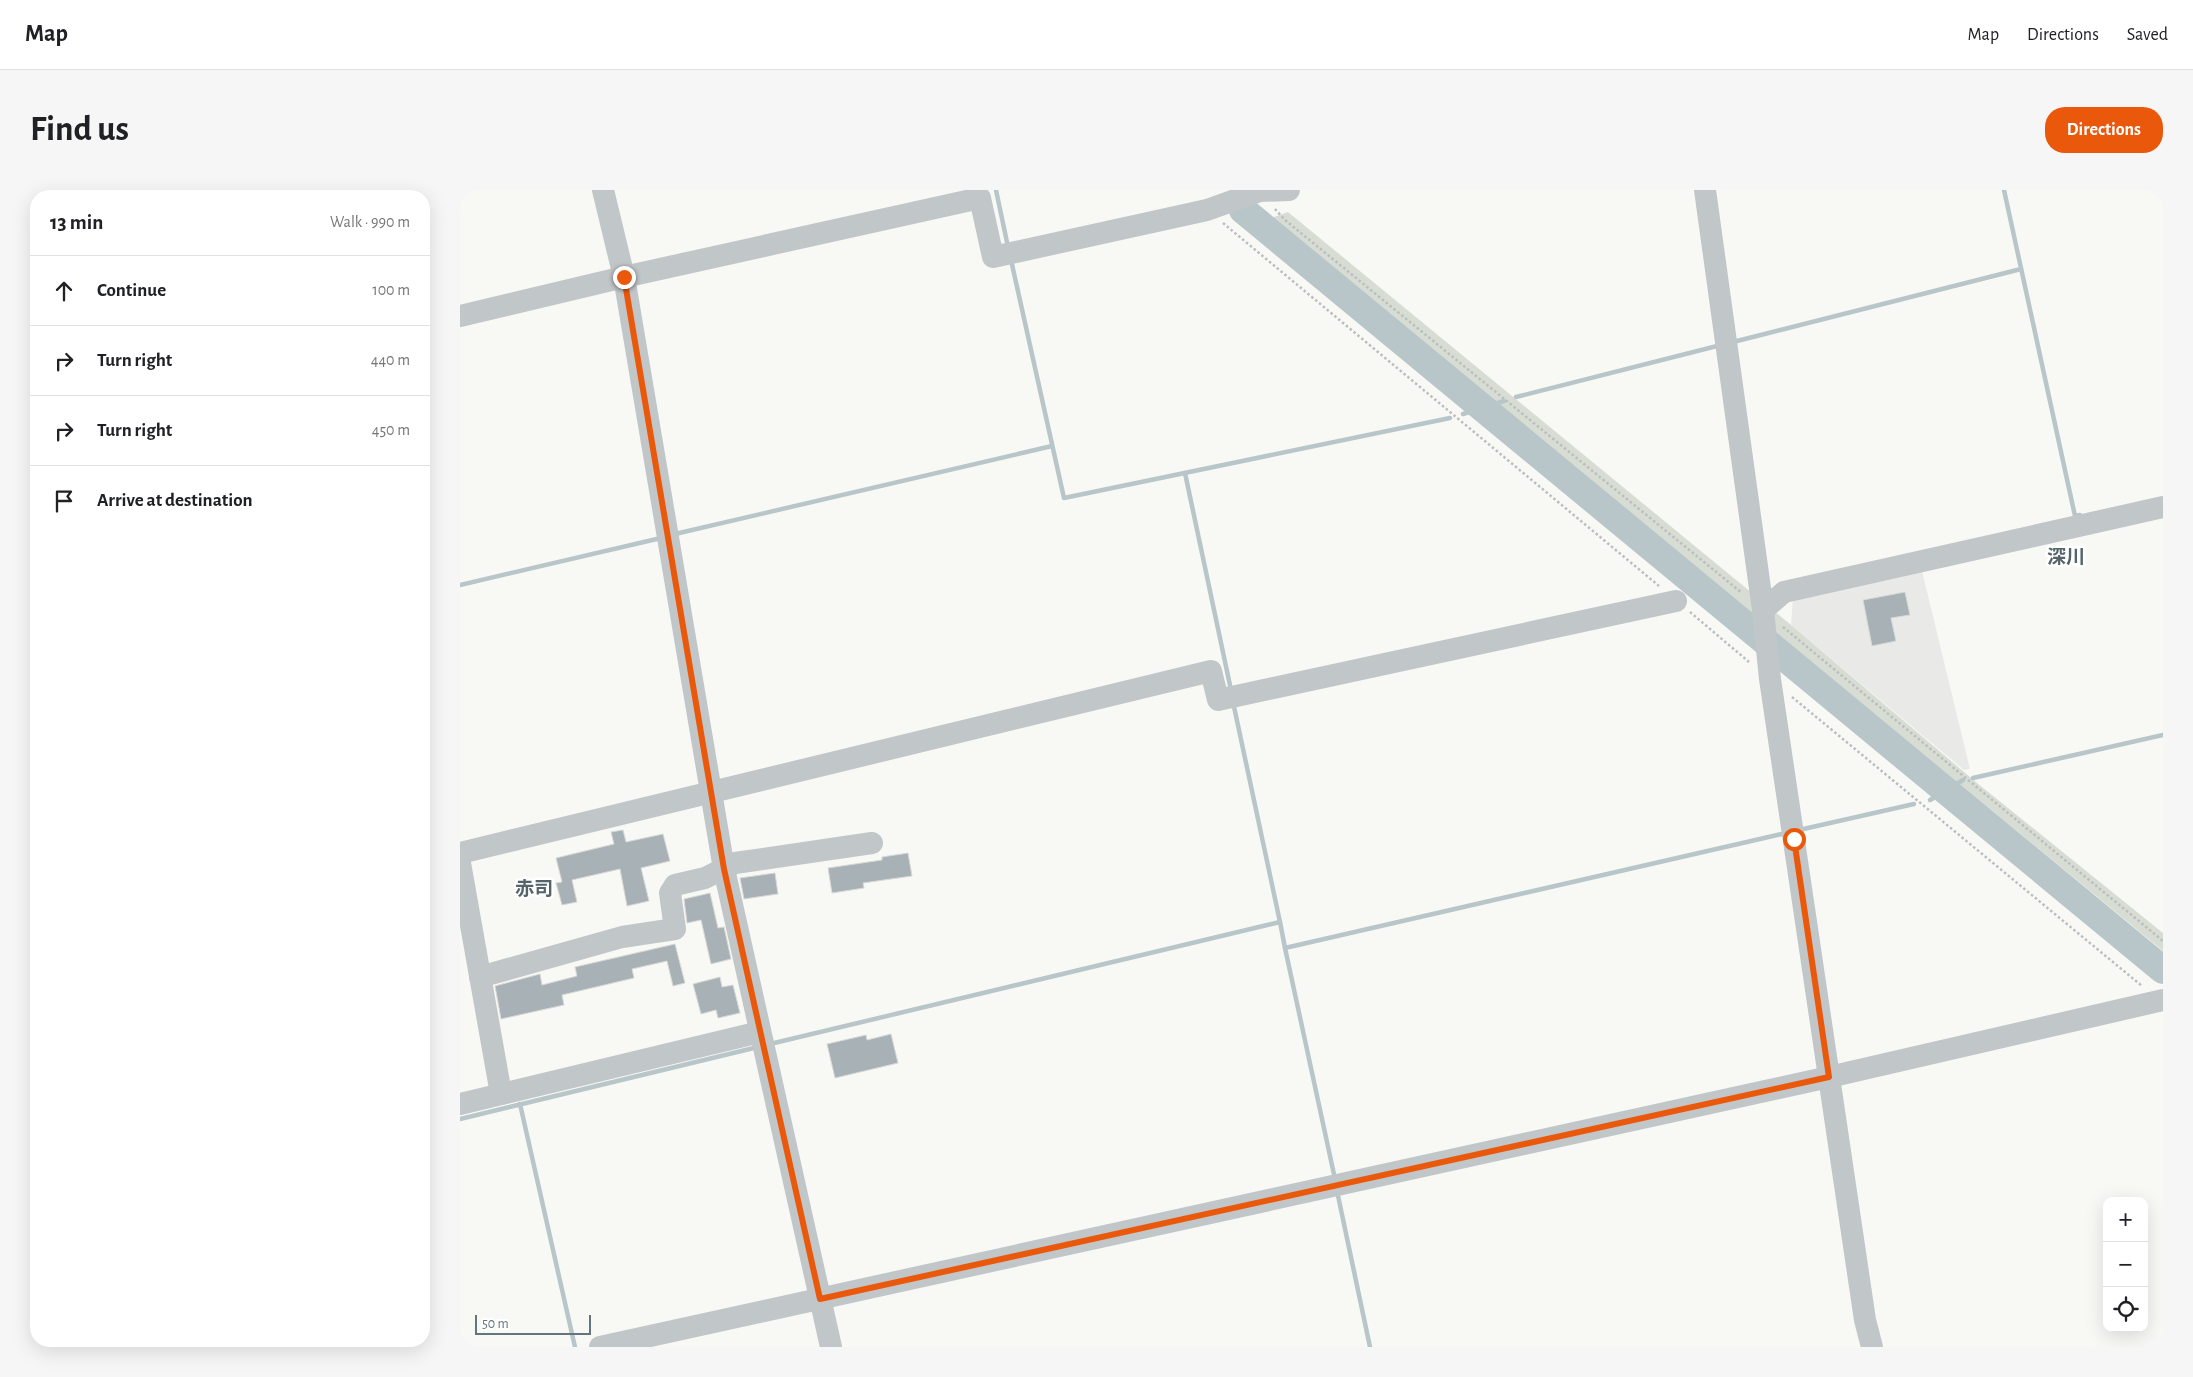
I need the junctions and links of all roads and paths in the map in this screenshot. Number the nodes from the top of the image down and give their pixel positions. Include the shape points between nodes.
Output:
1 (603, 190) edge
2 (1289, 190) edge
3 (1705, 190) edge
4 (1260, 191) edge
5 (624, 277) junction
6 (460, 316) edge
7 (2163, 507) edge
8 (1676, 601) dead end
9 (1763, 610) junction
10 (711, 792) junction
11 (872, 844) dead end
12 (460, 853) edge
13 (460, 863) edge
14 (724, 869) junction
15 (2163, 941) edge
16 (480, 977) junction
17 (2162, 1001) edge
18 (762, 1041) junction
19 (1829, 1077) junction
20 (501, 1094) junction
21 (460, 1104) edge
22 (820, 1299) junction
23 (600, 1347) edge
24 (831, 1347) edge
25 (1872, 1347) edge

1 - 5 street
2 - 4 street
3 - 9 street
4 - 5 street via 1206,210 994,256 980,198
4 - 9 path via 1285,220
5 - 6 street
5 - 10 street
7 - 9 street via 1784,592
8 - 10 street via 1218,700 1211,671
9 - 15 path
9 - 19 street via 1770,679
10 - 12 street
10 - 14 street
11 - 14 street via 735,863
13 - 16 street
14 - 16 street via 675,885 670,893 675,929 622,937
14 - 18 street
16 - 20 street
17 - 19 street
18 - 20 street
18 - 22 street
19 - 22 street
19 - 25 street via 1865,1320
20 - 21 street
22 - 23 street
22 - 24 street

